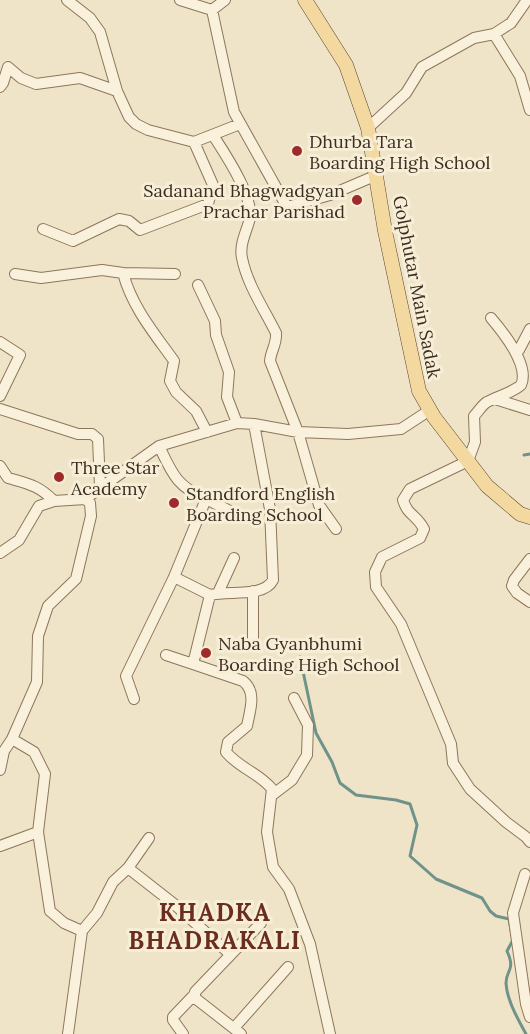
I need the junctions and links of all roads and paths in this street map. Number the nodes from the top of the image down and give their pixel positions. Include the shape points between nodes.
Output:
1 (67, 0) edge
2 (180, 0) edge
3 (225, 0) edge
4 (305, 0) edge
5 (527, 0) edge
6 (212, 10) junction
7 (494, 34) junction
8 (4, 65) edge
9 (0, 87) edge
10 (117, 91) junction
11 (530, 110) edge
12 (240, 124) junction
13 (368, 128) junction
14 (213, 135) junction
15 (194, 142) junction
16 (377, 175) junction
17 (43, 230) dead end
18 (123, 273) junction
19 (15, 274) dead end
20 (175, 274) dead end
21 (198, 285) dead end
22 (491, 318) dead end
23 (530, 329) edge
24 (0, 342) edge
25 (519, 350) junction
26 (0, 396) edge
27 (495, 399) junction
28 (0, 409) edge
29 (430, 410) junction
30 (530, 410) edge
31 (237, 423) junction
32 (254, 424) junction
33 (207, 432) junction
34 (298, 432) junction
35 (159, 446) junction
36 (468, 461) junction
37 (0, 466) edge
38 (100, 486) junction
39 (85, 499) junction
40 (206, 499) junction
41 (54, 501) junction
42 (232, 512) dead end
43 (530, 517) edge
44 (336, 530) dead end
45 (0, 553) edge
46 (234, 558) dead end
47 (530, 560) edge
48 (174, 577) junction
49 (253, 591) junction
50 (214, 594) junction
51 (530, 602) edge
52 (253, 638) dead end
53 (166, 655) dead end
54 (193, 664) junction
55 (294, 698) dead end
56 (134, 699) dead end
57 (12, 740) junction
58 (2, 751) edge
59 (0, 770) edge
60 (271, 796) junction
61 (38, 832) junction
62 (149, 838) dead end
63 (530, 842) edge
64 (0, 846) edge
65 (128, 868) junction
66 (525, 874) dead end
67 (261, 923) dead end
68 (82, 931) junction
69 (230, 954) junction
70 (288, 967) dead end
71 (194, 995) junction
72 (530, 1017) edge
73 (237, 1031) edge
74 (68, 1034) edge
75 (183, 1034) edge
76 (330, 1034) edge

1 - 10 street via 90,18 100,32
2 - 6 street
3 - 6 street
4 - 13 main road, Golphutar Main Sadak via 346,65
5 - 7 street via 511,23
6 - 12 street
7 - 11 street via 520,76
7 - 13 street via 474,38 422,67 406,93
8 - 9 street
8 - 10 street via 36,84 80,78
10 - 15 street via 136,124
12 - 14 street
12 - 16 street via 287,207 330,195
13 - 16 main road, Golphutar Main Sadak
14 - 15 street
14 - 34 street via 235,170 248,201 250,216 241,255 276,333 270,361
15 - 17 street via 213,185 208,204 140,230 119,219 73,241
16 - 29 main road, Golphutar Main Sadak via 418,391
18 - 19 street via 102,270 41,278
18 - 20 street
18 - 33 street via 144,320 174,361 170,381 196,411
21 - 31 street via 215,321 229,372 227,397
22 - 25 street
23 - 25 street
24 - 26 street via 20,355
25 - 27 street via 527,365 522,385
27 - 30 street
27 - 36 street via 485,403 474,416 475,442
28 - 38 street via 78,434 92,434 98,439
29 - 34 street via 400,429 348,434
29 - 36 main road, Golphutar Main Sadak
31 - 32 street
31 - 33 street
32 - 34 street
32 - 49 street via 270,509 273,580 270,587
33 - 35 street
34 - 44 street via 319,504
35 - 38 street
35 - 40 street via 176,480
36 - 43 main road, Golphutar Main Sadak via 487,486 520,514
36 - 63 street via 410,489 404,500 406,511 424,529 420,538 382,557 375,572 376,586 401,624 451,744 453,763 470,789
37 - 41 street via 8,478 42,490
38 - 39 street
39 - 41 street
39 - 57 street via 90,503 91,516 76,579 44,615 38,636 37,682
40 - 42 street
40 - 48 street
41 - 45 street via 39,506 20,540
46 - 50 street
47 - 51 street via 512,586
48 - 50 street
48 - 56 street via 126,675
49 - 50 street
49 - 52 street
50 - 54 street
53 - 54 street
54 - 60 street via 250,686 247,726 228,742 226,752 233,761 264,779 272,789
55 - 60 street via 308,725 307,755 292,780
57 - 58 street
57 - 61 street via 34,752 45,774
58 - 59 street
60 - 76 street via 267,832 273,867 289,890 310,944
61 - 64 street
61 - 68 street via 50,911
62 - 65 street
65 - 68 street via 113,882 97,913
65 - 69 street
66 - 72 street via 513,913
67 - 69 street
68 - 74 street
69 - 71 street
70 - 73 street
71 - 73 street
71 - 75 street via 173,1017

